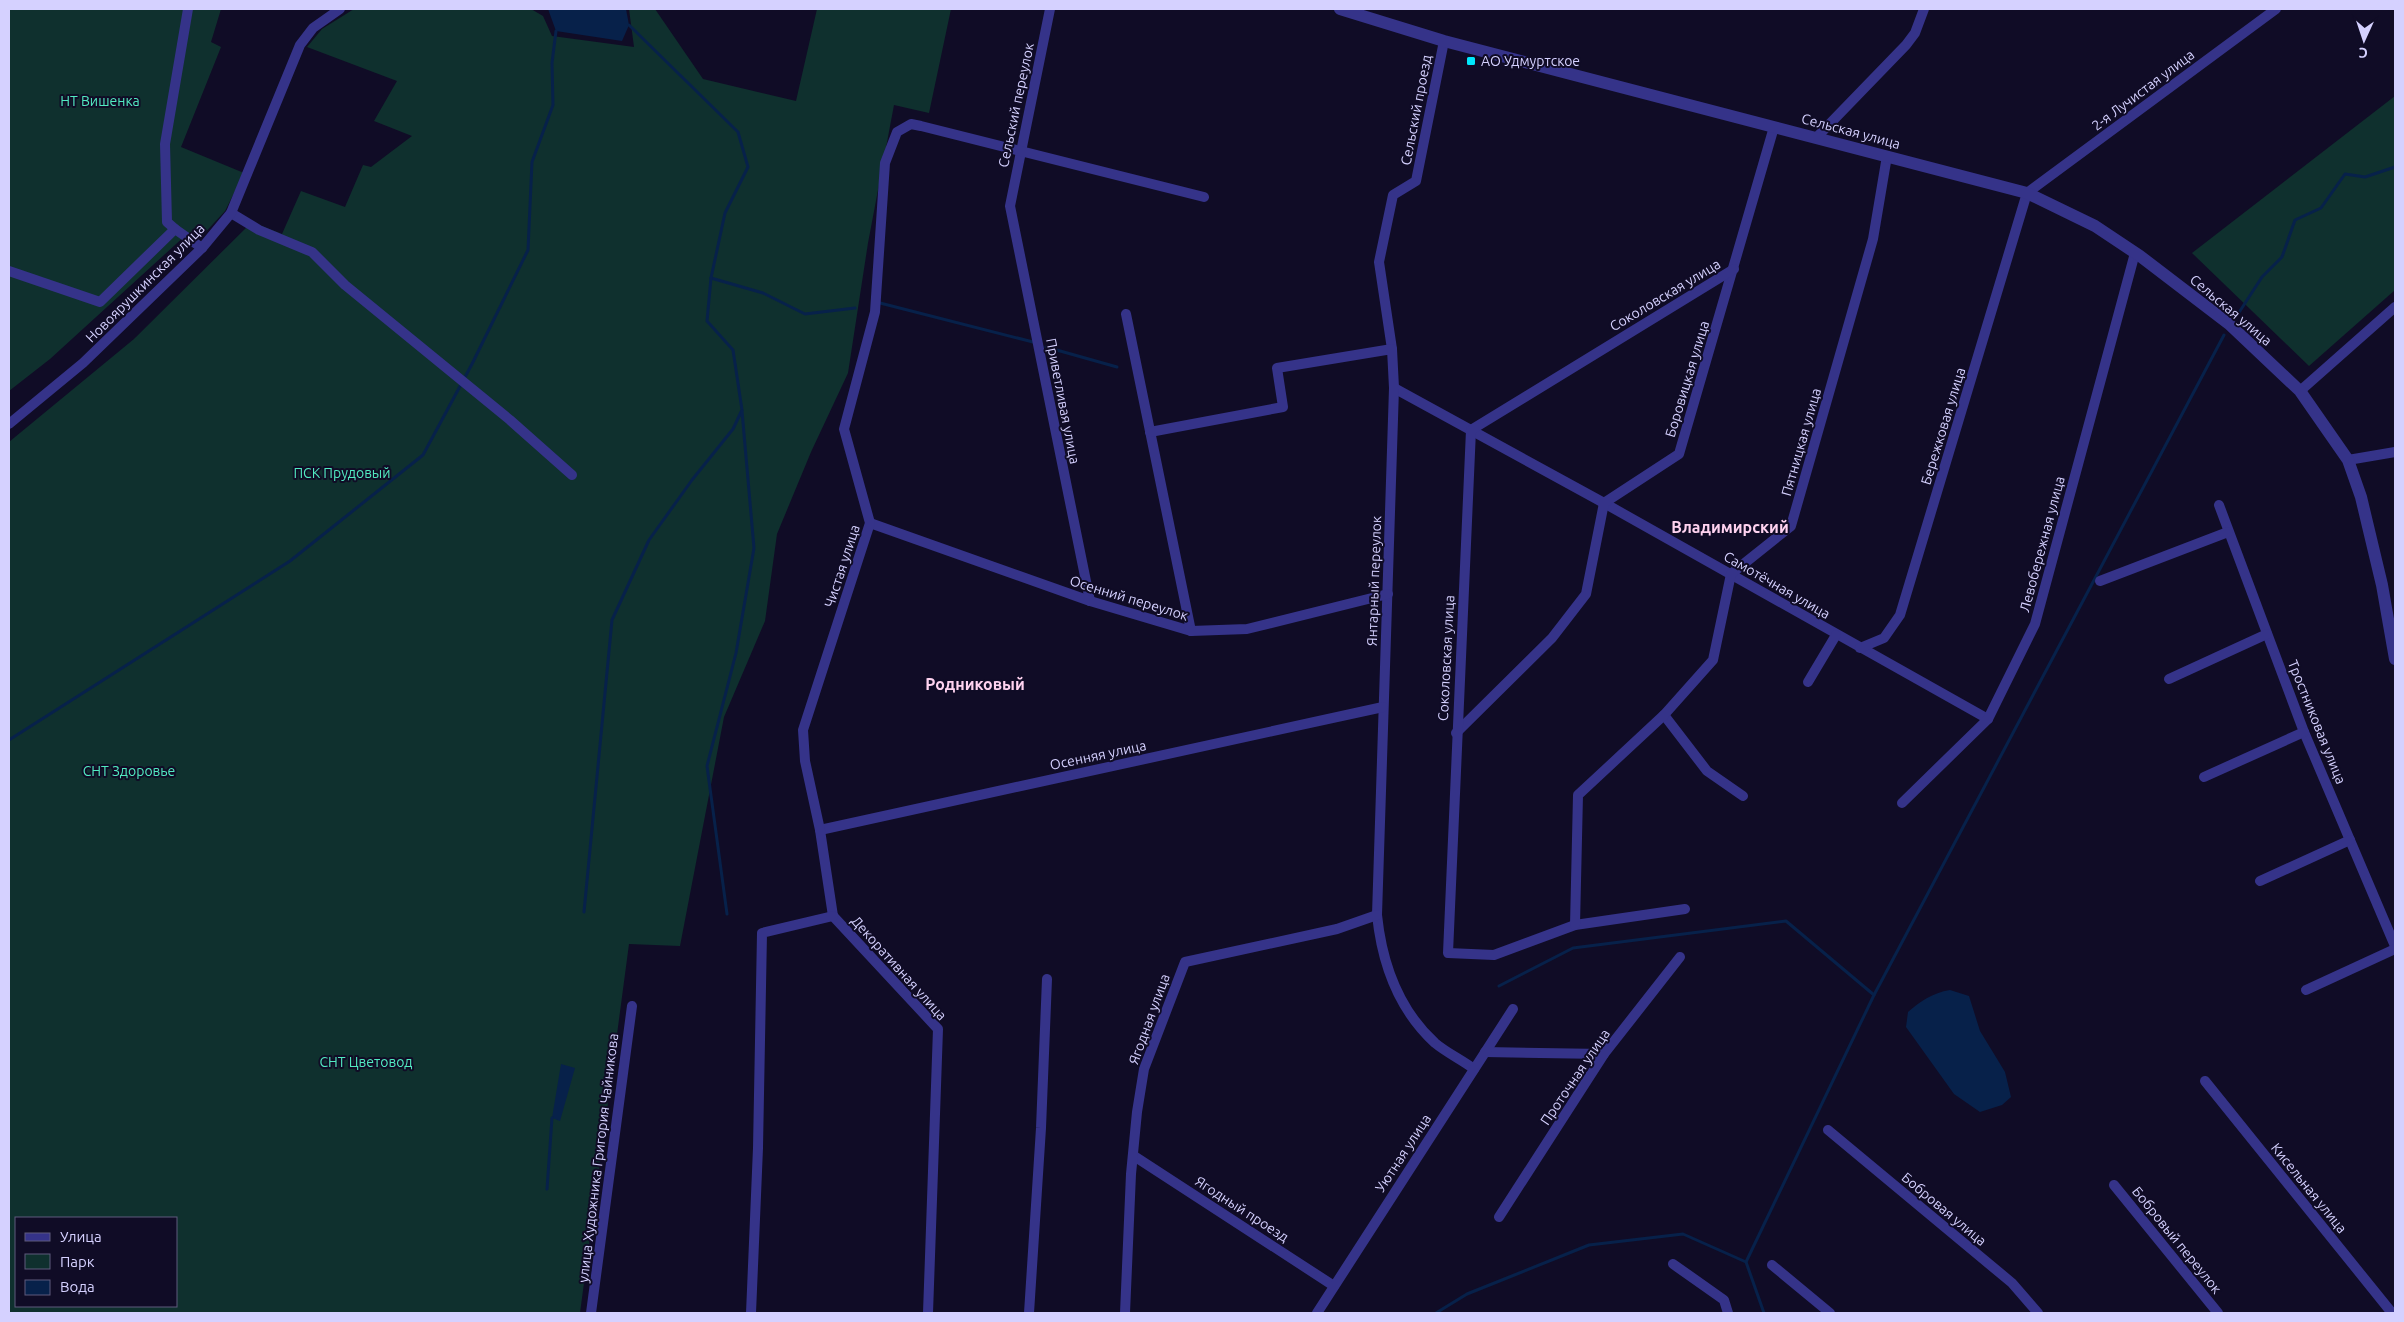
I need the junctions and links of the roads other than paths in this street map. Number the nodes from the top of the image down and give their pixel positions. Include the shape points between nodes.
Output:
1 (188, 9) edge
2 (340, 9) edge
3 (1050, 9) edge
4 (1340, 9) edge
5 (1924, 9) edge
6 (2276, 9) edge
7 (1444, 41) junction
8 (1774, 127) junction
9 (1816, 138) junction
10 (1020, 150) junction
11 (1887, 156) junction
12 (2027, 193) junction
13 (1204, 197) dead end
14 (1010, 206) joint
15 (231, 213) junction
16 (175, 229) junction
17 (202, 248) junction
18 (2135, 253) junction
19 (1734, 269) junction
20 (9, 271) edge
21 (2395, 307) edge
22 (1126, 314) dead end
23 (1392, 349) junction
24 (1394, 388) junction
25 (2300, 391) junction
26 (9, 424) edge
27 (1470, 430) junction
28 (1150, 432) junction
29 (2395, 452) edge
30 (2348, 460) junction
31 (572, 474) dead end
32 (1604, 503) junction
33 (2219, 505) dead end
34 (870, 523) junction
35 (2228, 532) junction
36 (1731, 574) junction
37 (2100, 581) dead end
38 (1388, 594) junction
39 (1090, 602) junction
40 (1191, 631) junction
41 (2267, 634) junction
42 (1836, 636) junction
43 (1860, 648) junction
44 (2395, 658) edge
45 (2169, 679) dead end
46 (1808, 682) dead end
47 (1383, 707) junction
48 (1664, 715) junction
49 (1988, 719) junction
50 (2304, 732) junction
51 (1456, 733) junction
52 (2204, 777) dead end
53 (1743, 796) dead end
54 (1902, 803) dead end
55 (820, 830) junction
56 (2350, 840) junction
57 (2260, 881) dead end
58 (1685, 909) dead end
59 (833, 916) junction
60 (1377, 916) junction
61 (1575, 925) junction
62 (2395, 948) edge
63 (1680, 957) dead end
64 (1047, 979) dead end
65 (2306, 990) dead end
66 (632, 1006) dead end
67 (1513, 1009) dead end
68 (1485, 1052) junction
69 (1604, 1054) junction
70 (1474, 1068) junction
71 (2205, 1081) dead end
72 (1828, 1130) dead end
73 (1134, 1156) junction
74 (2114, 1185) dead end
75 (1499, 1217) dead end
76 (1673, 1264) dead end
77 (1772, 1266) dead end
78 (1334, 1286) junction
79 (591, 1313) edge
80 (751, 1313) edge
81 (928, 1313) edge
82 (1030, 1313) edge
83 (1125, 1313) edge
84 (1317, 1313) edge
85 (1728, 1313) edge
86 (1830, 1313) edge
87 (2038, 1313) edge
88 (2218, 1313) edge
89 (2393, 1313) edge

1 - 16 street via 165,144 167,222
2 - 15 street, Новоярушкинская улица via 313,28 297,51
3 - 10 street, Сельский переулок
4 - 7 street, Сельская улица
5 - 9 street via 1915,33 1906,45
6 - 12 street, 2-я Лучистая улица
7 - 8 street, Сельская улица
7 - 23 street, Сельский проезд via 1416,181 1393,195 1379,262
8 - 9 street, Сельская улица
8 - 19 street, Боровицкая улица
9 - 11 street, Сельская улица
10 - 13 street, Чистая улица
10 - 14 street, Сельский переулок
10 - 34 street, Чистая улица via 910,124 897,132 886,162 875,312 844,429
11 - 12 street, Сельская улица
11 - 36 street, Пятницкая улица via 1873,239 1791,526
12 - 18 street, Сельская улица via 2095,226
12 - 43 street, Бережковая улица via 1900,615 1884,638
14 - 39 street, Приветливая улица
15 - 17 street, Новоярушкинская улица
15 - 31 street via 259,230 312,252 345,285
16 - 17 street
16 - 20 street via 100,302
17 - 26 street, Новоярушкинская улица via 83,363
18 - 25 street, Сельская улица via 2229,324
18 - 49 street, Левобережная улица via 2035,624
19 - 27 street, Соколовская улица
19 - 32 street, Боровицкая улица via 1678,454
21 - 25 street
22 - 28 street
23 - 24 street, Янтарный переулок
23 - 28 street via 1277,368 1283,407
24 - 27 street, Самотёчная улица
24 - 38 street, Янтарный переулок
25 - 30 street, Сельская улица
27 - 32 street, Самотёчная улица
27 - 51 street, Соколовская улица
28 - 40 street
29 - 30 street
30 - 44 street, Сельская улица via 2382,585
32 - 36 street, Самотёчная улица
32 - 51 street via 1586,594 1552,638
33 - 35 street, Тростниковая улица
34 - 39 street, Осенний переулок
34 - 55 street, Чистая улица via 803,730 805,761
35 - 37 street
35 - 41 street, Тростниковая улица
36 - 42 street, Самотёчная улица
36 - 48 street via 1713,660
38 - 40 street, Осенний переулок via 1247,629
38 - 47 street, Янтарный переулок
39 - 40 street, Осенний переулок
41 - 45 street
41 - 50 street, Тростниковая улица
42 - 43 street, Самотёчная улица
42 - 46 street
43 - 49 street, Самотёчная улица
47 - 55 street, Осенняя улица
47 - 60 street, Янтарный переулок
48 - 53 street via 1707,771
48 - 61 street via 1578,795
49 - 54 street, Левобережная улица
50 - 52 street
50 - 56 street, Тростниковая улица
51 - 61 street, Соколовская улица via 1448,952 1494,955
55 - 59 street, Чистая улица
56 - 57 street
56 - 62 street, Тростниковая улица
58 - 61 street, Соколовская улица
59 - 80 street, Декоративная улица via 762,933
59 - 81 street, Декоративная улица via 938,1029
60 - 70 street, Янтарный переулок via 1379,936 1393,985 1410,1015 1436,1043
60 - 73 street, Ягодная улица via 1337,929 1185,962 1146,1062 1137,1112
62 - 65 street
63 - 69 street, Проточная улица
64 - 82 street via 1042,1128
66 - 79 street, улица Художника Григория Чайникова
67 - 68 street, Уютная улица
68 - 69 street
68 - 70 street, Уютная улица
69 - 75 street, Проточная улица
70 - 78 street, Уютная улица
71 - 89 street, Кисельная улица
72 - 87 street, Бобровая улица via 2012,1283
73 - 78 street, Ягодный проезд
73 - 83 street, Ягодная улица
74 - 88 street, Бобровый переулок
76 - 85 street via 1724,1300
77 - 86 street
78 - 84 street, Уютная улица

